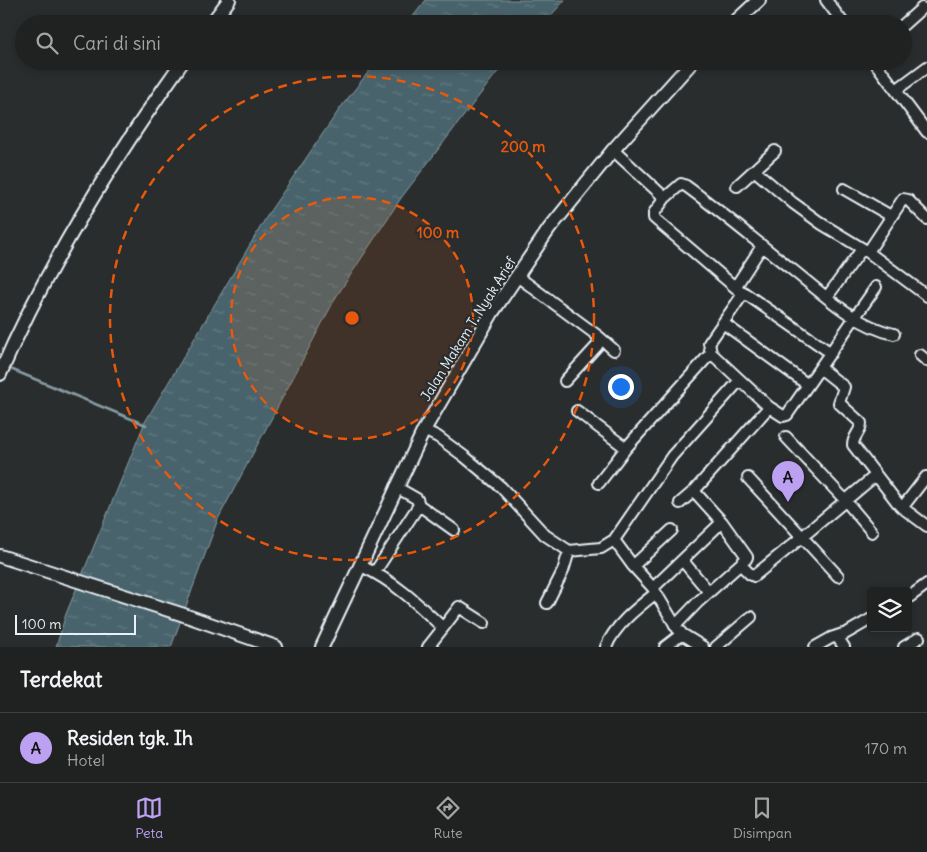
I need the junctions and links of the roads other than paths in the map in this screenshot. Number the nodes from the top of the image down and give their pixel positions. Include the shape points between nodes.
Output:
1 (229, 0) edge
2 (759, 0) edge
3 (826, 0) edge
4 (922, 8) dead end
5 (218, 15) edge
6 (743, 15) edge
7 (837, 15) edge
8 (912, 17) edge
9 (927, 67) edge
10 (177, 70) edge
11 (685, 70) edge
12 (881, 70) edge
13 (896, 90) junction
14 (927, 132) edge
15 (613, 150) junction
16 (775, 151) dead end
17 (754, 170) junction
18 (737, 186) dead end
19 (844, 188) dead end
20 (665, 198) junction
21 (891, 216) junction
22 (927, 219) edge
23 (762, 246) junction
24 (865, 250) junction
25 (517, 276) junction
26 (876, 287) dead end
27 (740, 289) junction
28 (927, 296) edge
29 (827, 297) junction
30 (855, 317) junction
31 (723, 323) junction
32 (894, 334) dead end
33 (598, 336) junction
34 (614, 350) dead end
35 (711, 353) junction
36 (831, 353) junction
37 (820, 368) junction
38 (0, 374) edge
39 (740, 380) junction
40 (565, 381) dead end
41 (808, 385) junction
42 (769, 407) junction
43 (577, 411) dead end
44 (424, 430) junction
45 (786, 436) dead end
46 (626, 448) junction
47 (876, 475) junction
48 (926, 477) dead end
49 (748, 478) dead end
50 (599, 483) dead end
51 (396, 486) junction
52 (694, 491) junction
53 (846, 500) junction
54 (680, 503) dead end
55 (419, 506) junction
56 (902, 508) junction
57 (722, 522) junction
58 (927, 526) edge
59 (454, 530) dead end
60 (672, 530) dead end
61 (872, 532) dead end
62 (802, 538) junction
63 (614, 540) junction
64 (569, 551) junction
65 (0, 556) edge
66 (683, 561) junction
67 (741, 565) junction
68 (361, 566) junction
69 (633, 566) junction
70 (376, 572) junction
71 (838, 576) dead end
72 (927, 584) edge
73 (654, 591) junction
74 (709, 592) junction
75 (912, 595) edge
76 (547, 603) dead end
77 (751, 617) dead end
78 (867, 621) edge
79 (484, 623) dead end
80 (443, 628) junction
81 (678, 630) junction
82 (844, 634) junction
83 (919, 638) dead end
84 (276, 647) edge
85 (322, 647) edge
86 (428, 647) edge
87 (606, 647) edge
88 (665, 647) edge
89 (702, 647) edge
90 (716, 647) edge
91 (815, 647) edge
92 (844, 647) edge
93 (904, 647) edge

1 - 5 street
2 - 6 street
3 - 7 street
4 - 8 street
9 - 13 street
10 - 38 street via 104,180 48,275
11 - 15 street, Jalan Makam T. Nyak Arief
12 - 13 street
13 - 14 street
15 - 20 street
15 - 25 street, Jalan Makam T. Nyak Arief via 549,229
16 - 17 street
17 - 18 street
17 - 24 street via 822,224
19 - 21 street
20 - 23 street via 677,186 686,186
20 - 27 street via 654,218
21 - 22 street via 903,199
21 - 24 street
23 - 27 street
23 - 29 street
24 - 28 street
24 - 29 street
25 - 33 street
25 - 44 street, Jalan Makam T. Nyak Arief
26 - 30 street
27 - 31 street via 742,297
27 - 36 street
29 - 30 street
30 - 32 street
30 - 36 street
31 - 35 street via 709,343
31 - 41 street
33 - 34 street
33 - 40 street via 599,343
35 - 39 street
35 - 46 street
36 - 37 street
37 - 41 street
37 - 47 street via 844,386 839,403 861,423 853,445
39 - 42 street
39 - 63 street via 672,456
41 - 42 street via 787,415 783,416
42 - 52 street
43 - 46 street
44 - 51 street, Jalan Makam T. Nyak Arief
44 - 64 street via 452,447 501,487 544,535
45 - 53 street
46 - 50 street
47 - 53 street
47 - 56 street
48 - 56 street
49 - 62 street
51 - 55 street via 417,499
51 - 68 street, Jalan Makam T. Nyak Arief
52 - 54 street
52 - 57 street
53 - 61 street
53 - 62 street
55 - 59 street
55 - 70 street
56 - 58 street
57 - 66 street
57 - 67 street via 747,557
60 - 69 street
62 - 67 street via 754,576
62 - 71 street
63 - 64 street via 601,548
63 - 69 street
64 - 76 street
65 - 84 street
66 - 73 street
66 - 74 street
67 - 74 street
68 - 70 street
68 - 85 street, Jalan Makam T. Nyak Arief
69 - 73 street
70 - 80 street
72 - 75 street
73 - 81 street
73 - 87 street via 626,619
74 - 81 street
77 - 90 street
78 - 82 street
79 - 80 street via 459,607
80 - 86 street
81 - 88 street
81 - 89 street
82 - 91 street
82 - 92 street via 838,638
83 - 93 street

